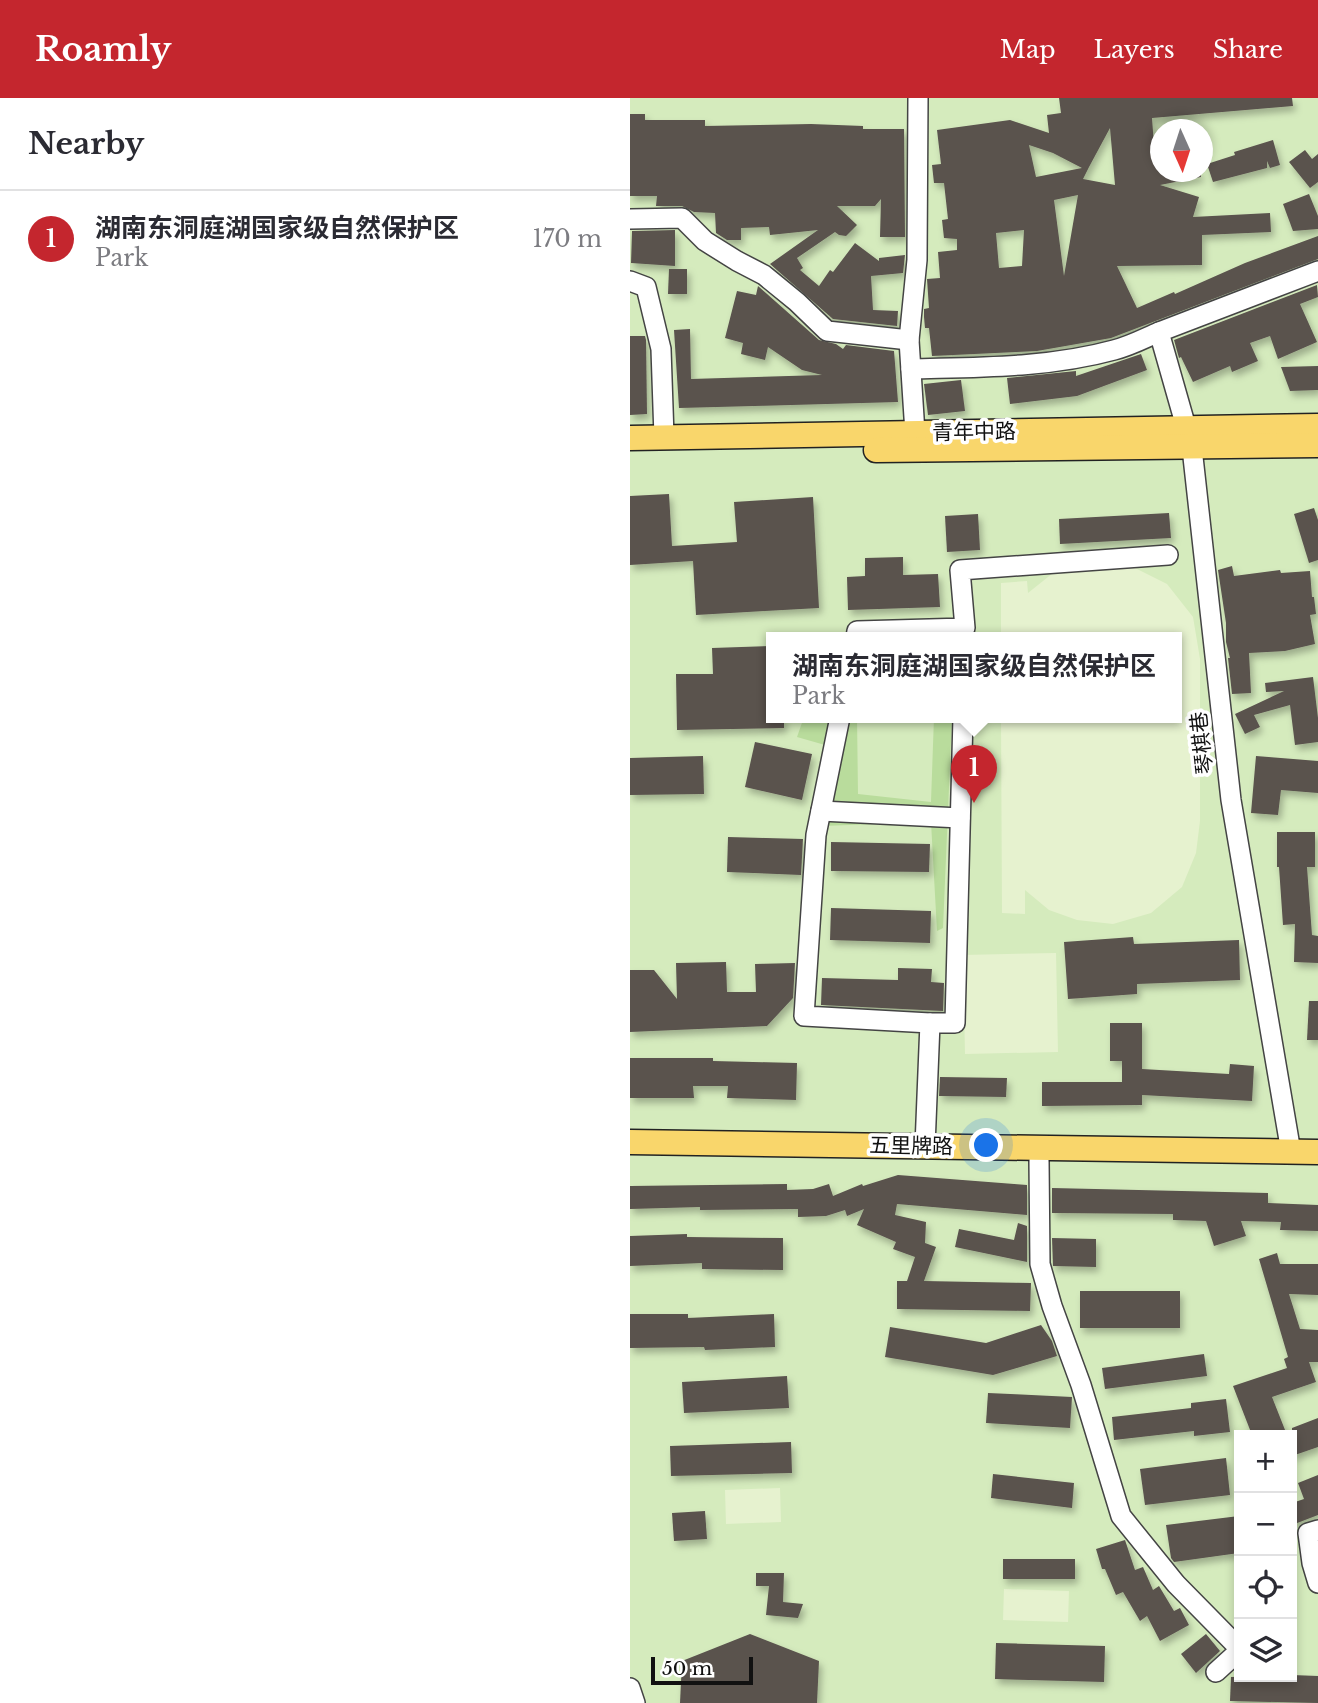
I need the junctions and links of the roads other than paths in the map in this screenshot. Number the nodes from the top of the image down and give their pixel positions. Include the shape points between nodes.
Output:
1 (918, 98) edge
2 (630, 219) edge
3 (1318, 271) edge
4 (630, 281) edge
5 (1159, 332) junction
6 (909, 340) junction
7 (911, 369) junction
8 (1318, 426) edge
9 (915, 433) junction
10 (664, 437) junction
11 (630, 438) edge
12 (1190, 438) junction
13 (1318, 445) edge
14 (630, 452) edge
15 (1168, 555) dead end
16 (857, 632) edge
17 (965, 632) edge
18 (839, 723) edge
19 (962, 723) edge
20 (821, 811) junction
21 (960, 817) junction
22 (930, 1023) junction
23 (630, 1142) edge
24 (925, 1146) junction
25 (1291, 1152) junction
26 (1318, 1152) edge
27 (630, 1154) edge
28 (1040, 1160) junction
29 (1318, 1165) edge
30 (1318, 1530) edge
31 (1315, 1562) edge
32 (1318, 1583) edge
33 (1234, 1645) edge
34 (1234, 1655) edge
35 (1216, 1672) dead end
36 (630, 1688) edge
37 (635, 1703) edge

1 - 6 street via 917,260
2 - 6 street via 682,218 705,241 764,275 827,331
3 - 5 street
4 - 10 street via 646,287 661,349
5 - 7 street via 1117,349 1073,359
5 - 12 street, 琴棋巷
6 - 7 street
7 - 9 street
8 - 12 main road, 青年中路
9 - 10 main road, 青年中路
9 - 12 main road, 青年中路
10 - 11 main road, 青年中路
12 - 13 main road, 青年中路
12 - 14 main road, 青年中路
12 - 25 street, 琴棋巷 via 1231,800
15 - 17 street via 960,570
16 - 17 street
18 - 20 street
19 - 21 street
20 - 21 street
20 - 22 street via 804,1016
21 - 22 street via 955,1023
22 - 24 street
23 - 24 main road, 五里牌路
24 - 25 main road, 五里牌路
25 - 26 main road, 五里牌路
27 - 28 main road, 五里牌路
28 - 29 main road, 五里牌路
28 - 33 street via 1040,1265 1121,1516 1176,1584
30 - 31 street via 1308,1533
31 - 32 street
34 - 35 street
36 - 37 street

